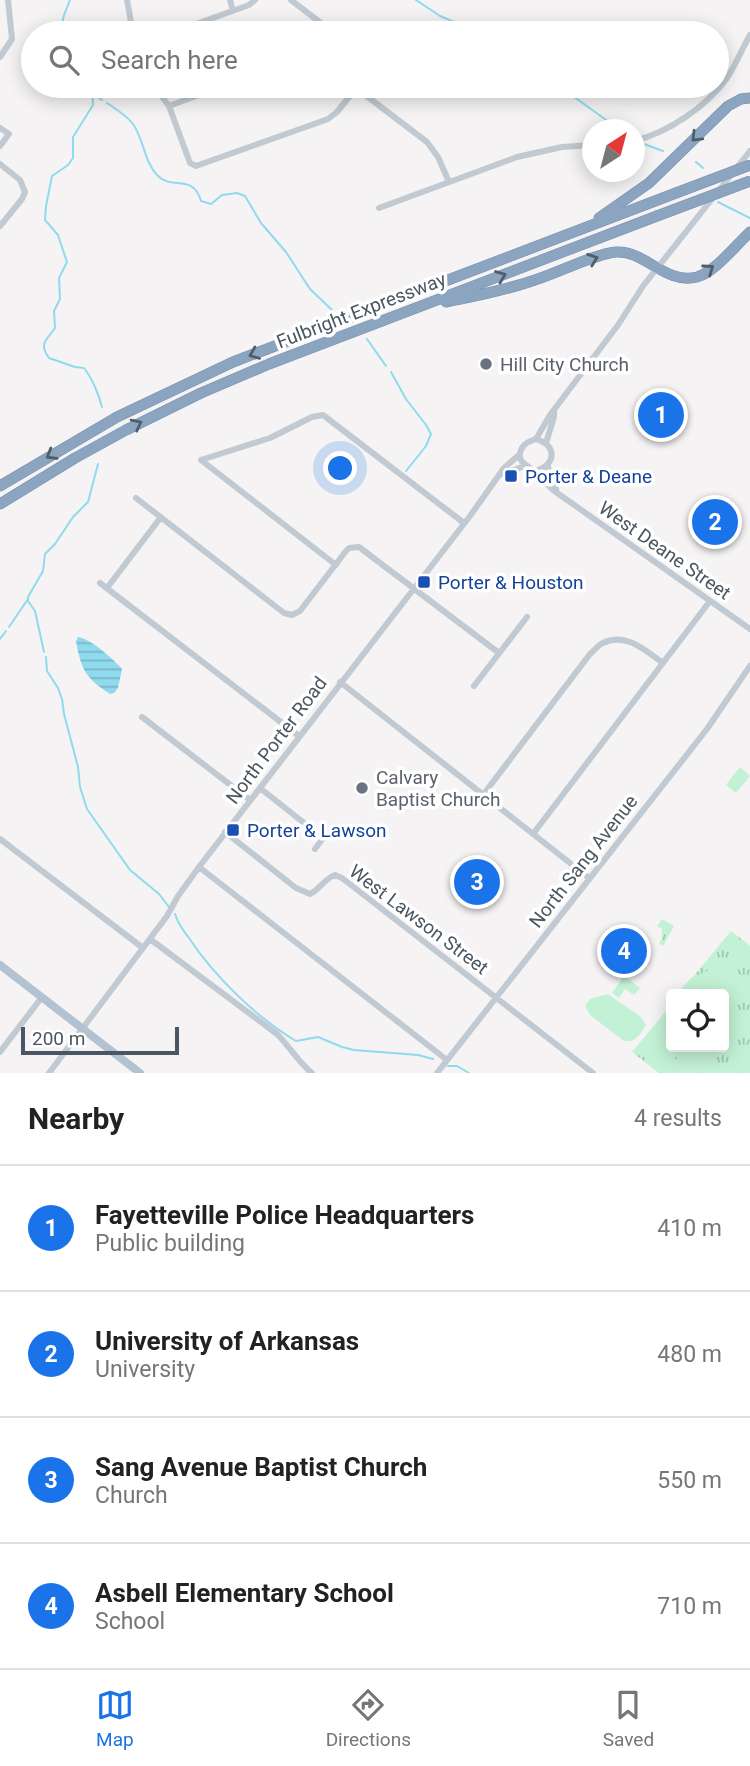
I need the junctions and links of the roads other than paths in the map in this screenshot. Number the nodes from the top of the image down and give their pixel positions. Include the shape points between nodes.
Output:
1 (8, 0) edge
2 (127, 0) edge
3 (230, 0) edge
4 (255, 0) edge
5 (291, 0) edge
6 (233, 11) junction
7 (131, 21) edge
8 (205, 21) edge
9 (318, 21) edge
10 (750, 35) edge
11 (1, 54) edge
12 (729, 75) edge
13 (163, 98) edge
14 (191, 98) edge
15 (348, 98) edge
16 (371, 98) edge
17 (707, 98) edge
18 (750, 98) edge
19 (169, 106) junction
20 (0, 128) edge
21 (645, 138) edge
22 (0, 146) edge
23 (582, 146) edge
24 (750, 151) edge
25 (0, 164) edge
26 (750, 165) edge
27 (750, 181) edge
28 (449, 182) junction
29 (379, 208) dead end
30 (0, 226) edge
31 (580, 230) junction
32 (750, 232) edge
33 (657, 268) junction
34 (415, 309) junction
35 (554, 411) junction
36 (536, 439) junction
37 (546, 443) junction
38 (519, 455) junction
39 (548, 465) junction
40 (525, 466) junction
41 (535, 471) junction
42 (500, 475) junction
43 (0, 486) edge
44 (561, 496) junction
45 (136, 498) dead end
46 (0, 505) edge
47 (161, 517) junction
48 (464, 523) junction
49 (336, 565) junction
50 (100, 583) dead end
51 (414, 587) junction
52 (107, 588) junction
53 (710, 601) junction
54 (527, 617) dead end
55 (750, 629) edge
56 (499, 653) junction
57 (663, 663) junction
58 (750, 666) edge
59 (340, 682) junction
60 (474, 686) dead end
61 (142, 717) dead end
62 (299, 736) junction
63 (260, 788) junction
64 (483, 795) junction
65 (250, 800) junction
66 (329, 831) dead end
67 (225, 832) junction
68 (533, 834) junction
69 (323, 838) junction
70 (0, 839) edge
71 (315, 849) dead end
72 (199, 867) junction
73 (589, 878) junction
74 (150, 939) junction
75 (143, 948) junction
76 (0, 965) edge
77 (42, 997) junction
78 (495, 997) junction
79 (83, 1029) junction
80 (0, 1052) edge
81 (447, 1060) junction
82 (49, 1073) edge
83 (140, 1073) edge
84 (312, 1073) edge
85 (437, 1073) edge
86 (593, 1073) edge

1 - 11 street via 13,36
2 - 7 street
3 - 6 street
4 - 6 street
5 - 9 street
6 - 8 street
10 - 12 street
13 - 19 street
14 - 19 street
15 - 19 street via 328,118 196,166 190,163
16 - 28 street via 427,142
17 - 21 street via 679,122
18 -> 31 highway via 728,106 649,183
20 - 22 street via 9,134
23 - 28 street via 532,153
24 - 33 street
25 - 30 street via 17,177 25,192
26 - 31 highway, Fulbright Expressway, bridge
34 -> 27 highway, Fulbright Expressway, bridge
28 - 29 street
31 -> 43 highway, Fulbright Expressway via 200,377 117,417
33 -> 32 highway via 678,277 698,276
34 -> 33 highway via 537,280 610,253 630,253
33 - 35 street
46 -> 34 highway, Fulbright Expressway via 126,430 201,393
35 - 36 street
35 - 37 street
36 - 37 street
36 - 38 street via 526,443
37 - 39 street via 551,450
38 - 40 street
38 - 42 street, North Porter Road
39 - 41 street
39 - 44 street via 548,476
40 - 41 street
40 - 42 street
41 - 44 street, West Deane Street
42 - 48 street, North Porter Road
44 - 53 street, West Deane Street
45 - 47 street
47 - 49 street via 292,615
47 - 52 street
48 - 49 street via 323,415 201,460
48 - 51 street, North Porter Road
49 - 51 street via 346,551 359,547
50 - 52 street
51 - 56 street
51 - 59 street, North Porter Road
52 - 62 street
53 - 55 street, West Deane Street
53 - 57 street
54 - 56 street
56 - 60 street
57 - 64 street via 635,643 618,639 602,643
57 - 68 street
58 - 73 street, North Sang Avenue via 713,721
59 - 62 street, North Porter Road
59 - 64 street
61 - 65 street
62 - 63 street, North Porter Road
63 - 65 street, North Porter Road
63 - 69 street
64 - 68 street
65 - 67 street, North Porter Road
66 - 69 street
67 - 72 street, North Porter Road
67 - 78 street, West Lawson Street via 302,891 310,894 328,877 342,878
68 - 73 street
69 - 71 street
70 - 75 street
72 - 74 street, North Porter Road
72 - 81 street
73 - 78 street, North Sang Avenue
74 - 75 street, North Porter Road
74 - 84 street via 276,1034
75 - 79 street, North Porter Road
76 - 77 main road
77 - 79 main road
77 - 80 street
78 - 81 street, North Sang Avenue
78 - 86 street, West Lawson Street
79 - 82 street, North Porter Road
79 - 83 main road
81 - 85 street, North Sang Avenue

